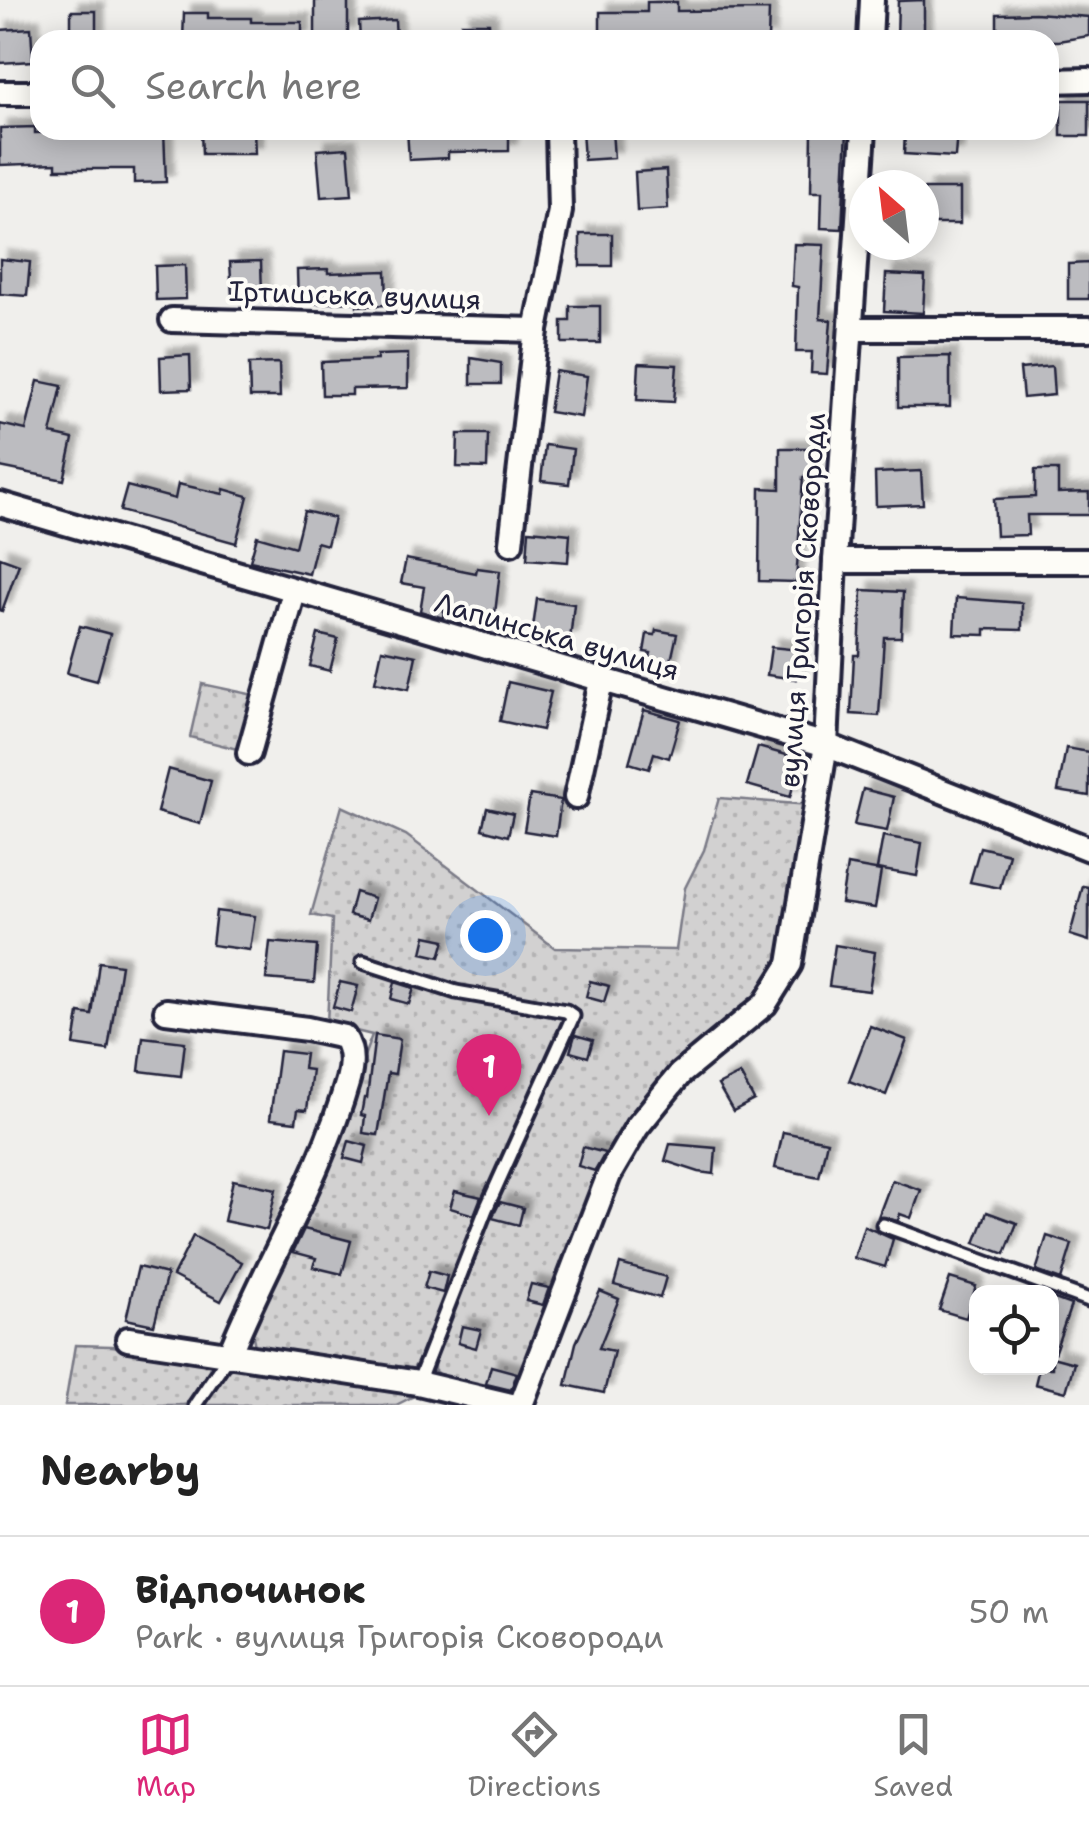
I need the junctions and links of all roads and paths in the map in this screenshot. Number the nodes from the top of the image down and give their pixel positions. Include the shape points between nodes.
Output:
1 (872, 0) edge
2 (870, 30) edge
3 (1059, 80) edge
4 (1089, 80) edge
5 (0, 92) edge
6 (30, 92) edge
7 (558, 140) edge
8 (863, 140) edge
9 (172, 320) dead end
10 (850, 329) junction
11 (536, 330) junction
12 (1089, 330) edge
13 (0, 504) edge
14 (510, 543) dead end
15 (835, 561) junction
16 (1089, 561) edge
17 (294, 592) junction
18 (602, 681) junction
19 (826, 744) junction
20 (249, 752) dead end
21 (576, 797) dead end
22 (1089, 849) edge
23 (363, 962) dead end
24 (166, 1011) dead end
25 (883, 1225) dead end
26 (1089, 1300) edge
27 (128, 1338) dead end
28 (229, 1355) junction
29 (418, 1383) junction
30 (194, 1405) edge
31 (511, 1405) edge
32 (521, 1405) edge

1 - 2 street
3 - 4 street
5 - 6 street
7 - 11 street via 560,210
8 - 10 street, вулиця Григорія Сковороди
9 - 11 street, Іртишська вулиця
10 - 12 street
10 - 15 street, вулиця Григорія Сковороди
11 - 14 street
13 - 17 street, Лапинська вулиця
15 - 16 street
15 - 19 street, вулиця Григорія Сковороди
17 - 18 street, Лапинська вулиця
17 - 20 street
18 - 19 street, Лапинська вулиця
18 - 21 street
19 - 22 street, Лапинська вулиця
19 - 32 street, вулиця Григорія Сковороди via 790,964 765,1004 680,1074 638,1127 610,1175
23 - 29 lane via 456,992 573,1016 486,1209
24 - 28 street via 308,1029 344,1036 350,1045 349,1078 321,1154
25 - 26 lane
27 - 28 street
28 - 29 street
28 - 30 lane
29 - 31 street

